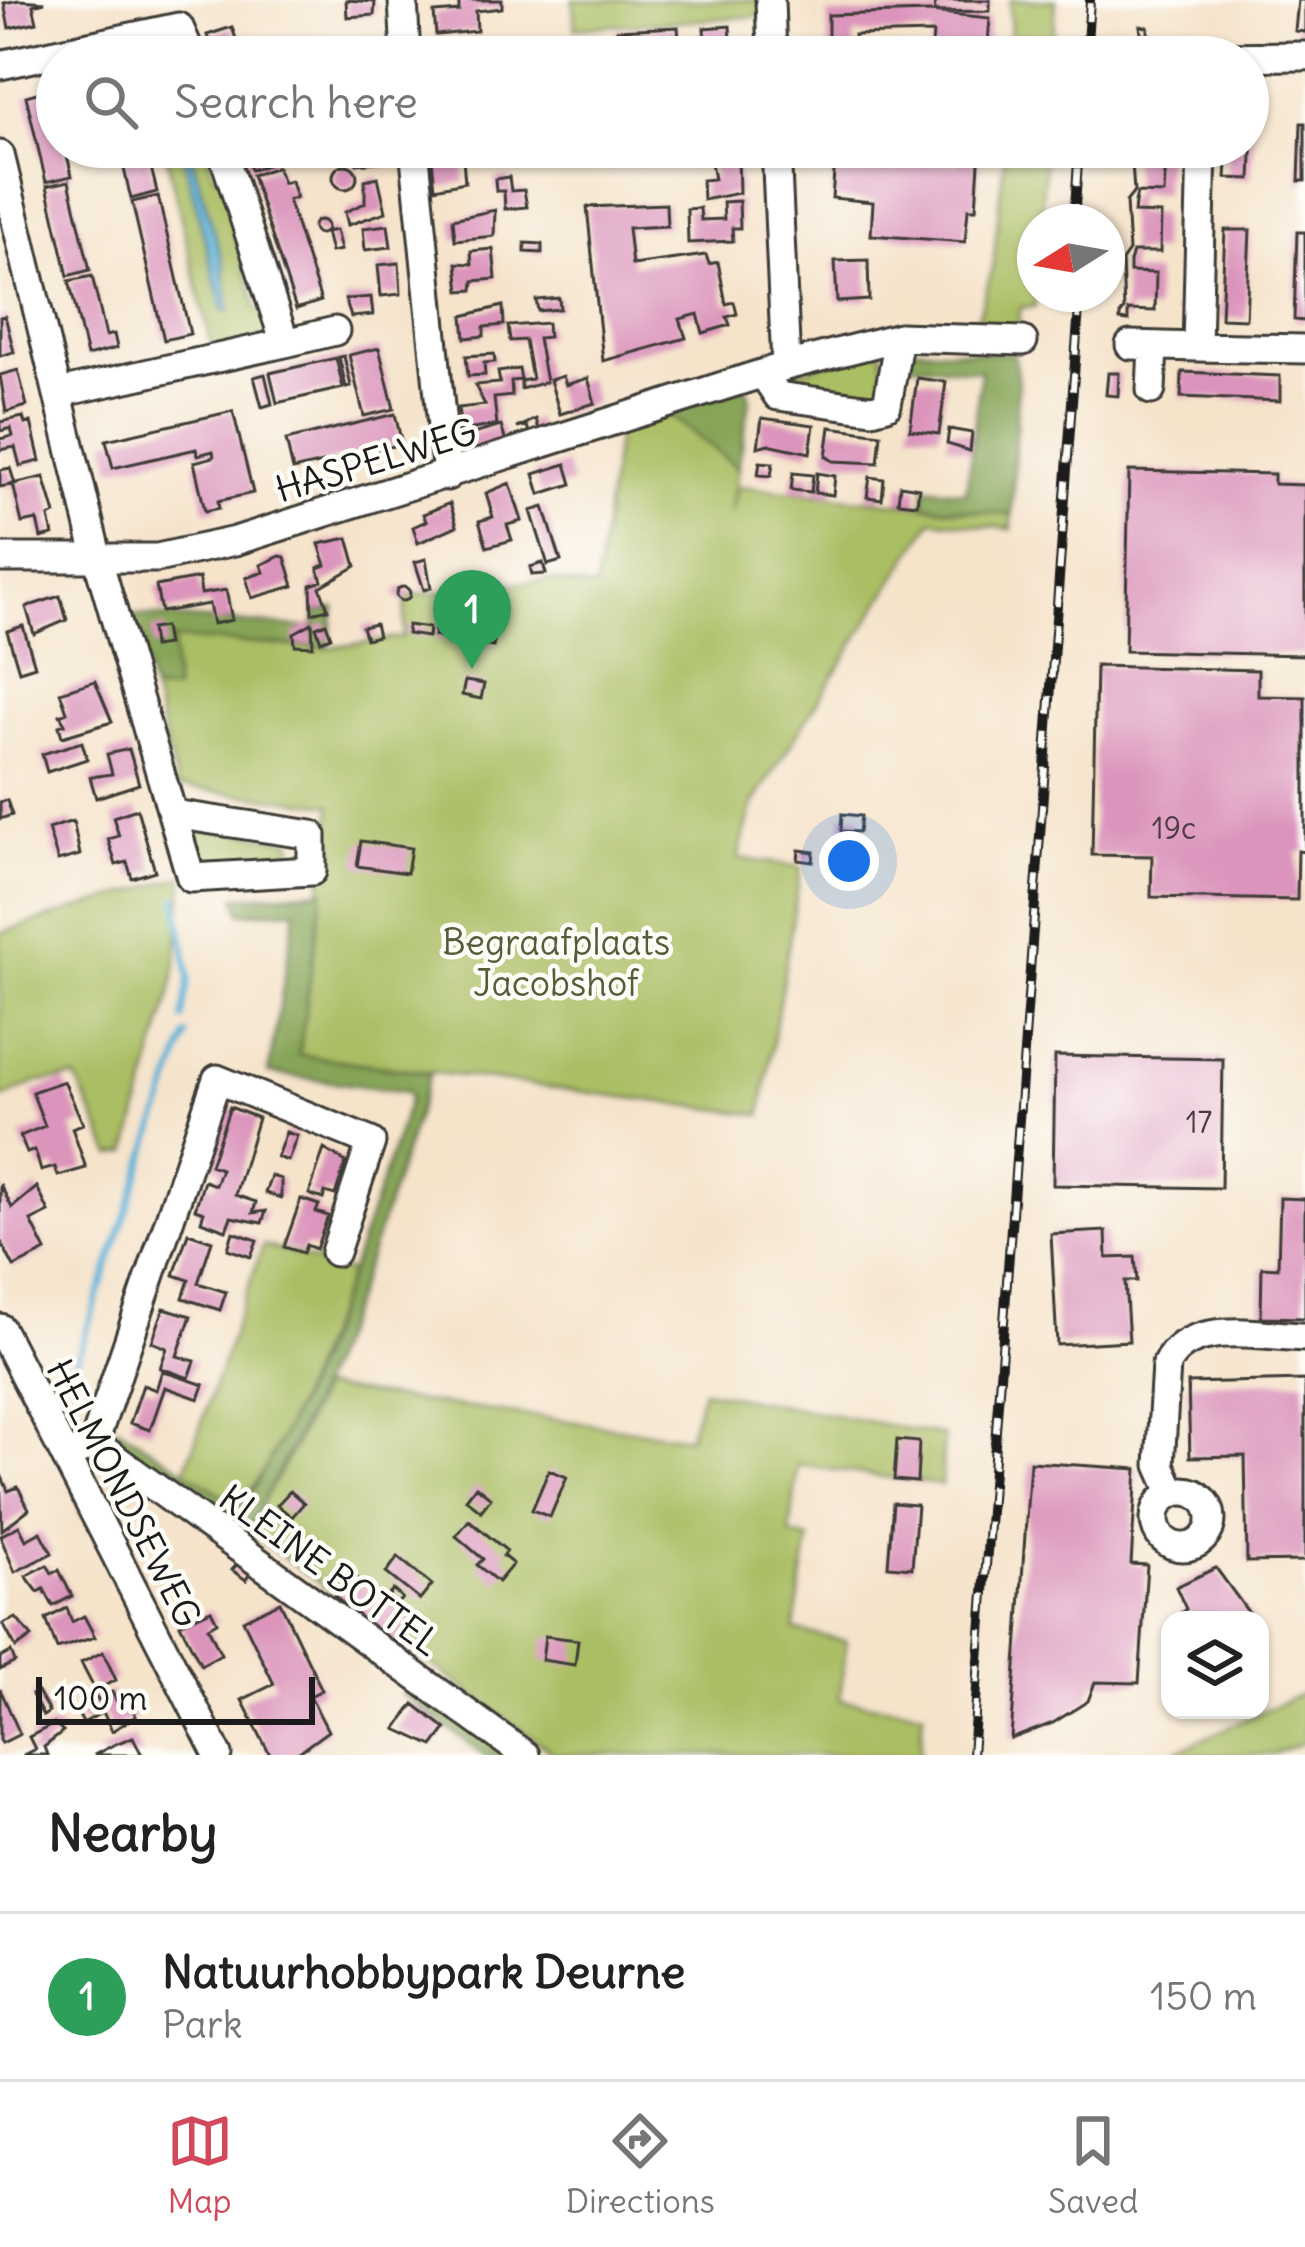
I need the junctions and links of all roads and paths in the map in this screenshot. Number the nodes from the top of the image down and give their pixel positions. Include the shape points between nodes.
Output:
1 (403, 0) edge
2 (770, 0) edge
3 (130, 36) edge
4 (186, 36) edge
5 (405, 36) edge
6 (771, 36) edge
7 (1269, 56) edge
8 (1305, 56) edge
9 (36, 57) edge
10 (0, 65) edge
11 (0, 155) edge
12 (228, 168) edge
13 (416, 168) edge
14 (776, 168) edge
15 (1201, 168) edge
16 (335, 331) dead end
17 (898, 337) junction
18 (1023, 341) dead end
19 (285, 343) junction
20 (1197, 346) junction
21 (1305, 349) edge
22 (775, 370) junction
23 (1151, 390) dead end
24 (58, 393) junction
25 (447, 476) junction
26 (0, 558) edge
27 (98, 560) junction
28 (173, 814) junction
29 (334, 1252) dead end
30 (0, 1328) edge
31 (1305, 1337) edge
32 (11, 1376) edge
33 (94, 1443) junction
34 (66, 1457) junction
35 (1172, 1492) dead end
36 (218, 1755) edge
37 (525, 1755) edge

1 - 5 street
2 - 6 street
3 - 4 street via 171,27
7 - 8 street
9 - 10 street
11 - 24 street
12 - 19 street
13 - 25 street
14 - 22 street
15 - 20 street
16 - 19 street
17 - 18 street, HASPELWEG
17 - 22 street, HASPELWEG
17 - 22 street via 887,405 778,396
19 - 24 street
20 - 21 street
20 - 23 street via 1141,346
22 - 25 street, HASPELWEG
24 - 27 street
25 - 27 street, HASPELWEG via 235,541 157,558
26 - 27 street, HASPELWEG
27 - 28 street
28 - 28 street via 190,878 312,871 313,835
29 - 33 street via 371,1142 217,1079
30 - 32 street, HELMONDSEWEG
31 - 35 street via 1195,1336 1172,1352 1160,1465
32 - 34 street, HELMONDSEWEG
33 - 34 street
33 - 37 street, KLEINE BOTTEL
34 - 36 street, HELMONDSEWEG

